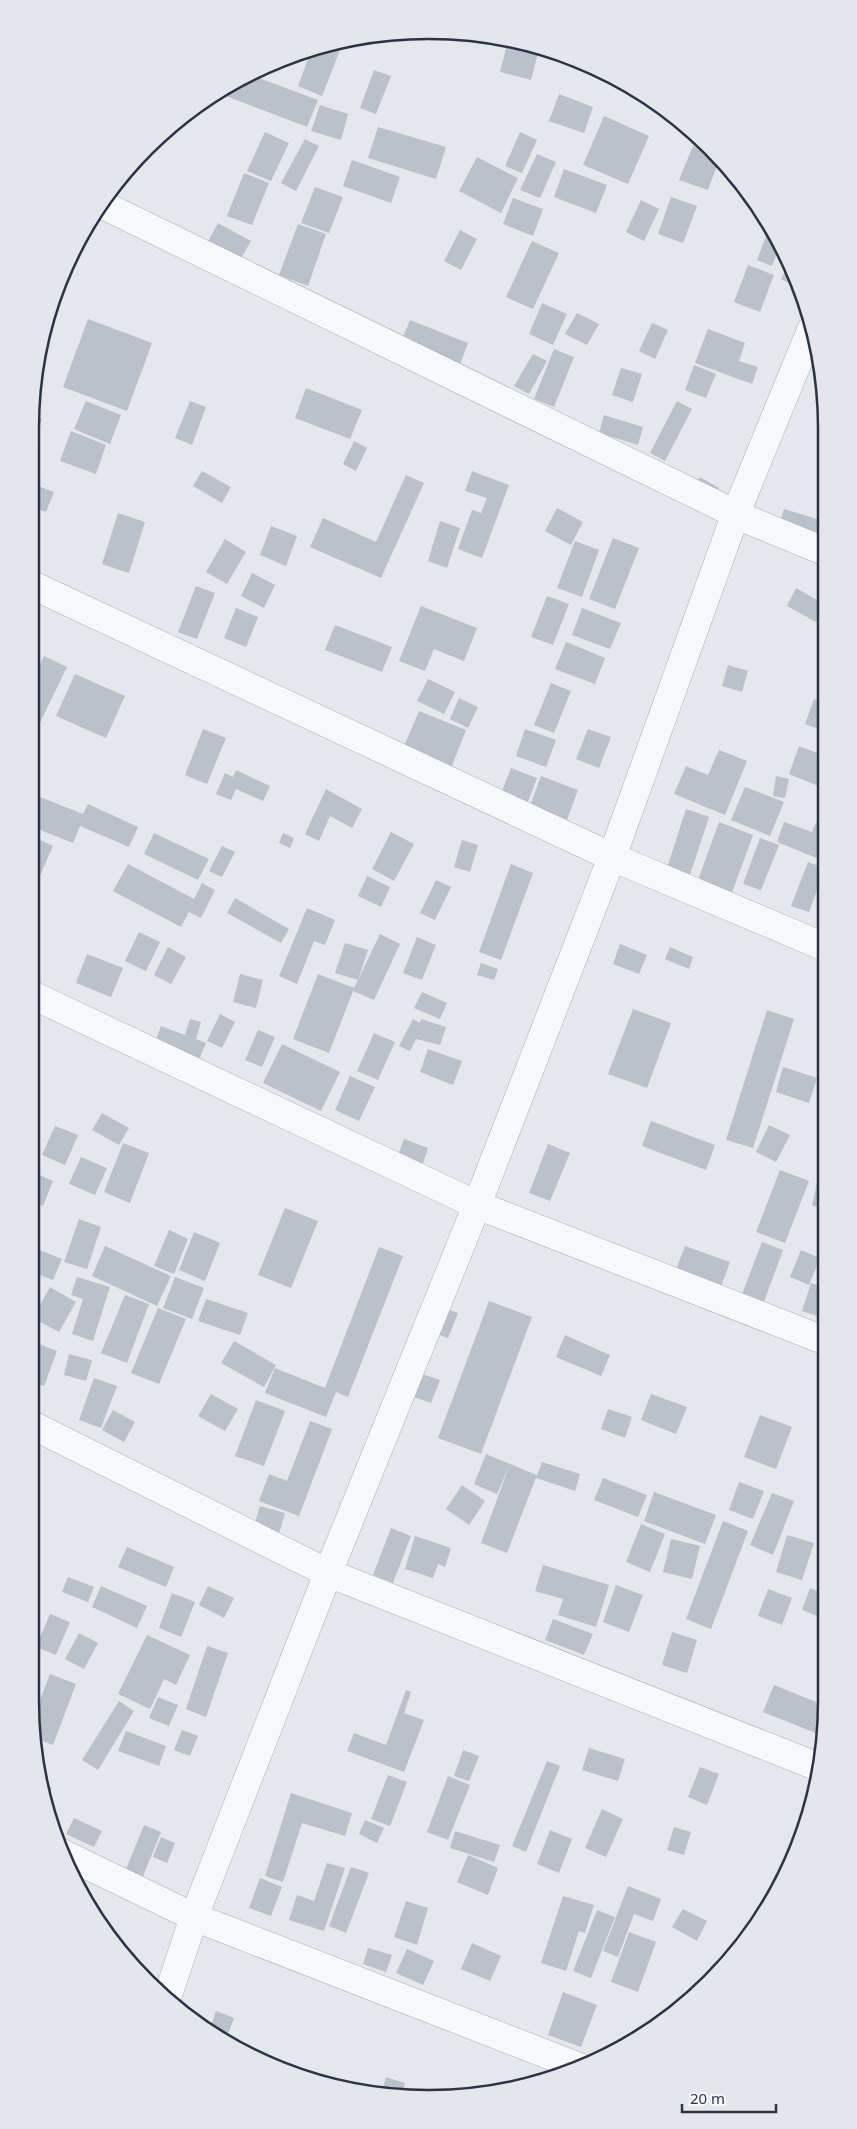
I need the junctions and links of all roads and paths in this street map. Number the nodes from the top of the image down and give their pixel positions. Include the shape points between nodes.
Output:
1 (107, 207) edge
2 (808, 338) edge
3 (736, 512) junction
4 (818, 549) edge
5 (39, 588) edge
6 (612, 857) junction
7 (818, 944) edge
8 (39, 998) edge
9 (477, 1205) junction
10 (818, 1338) edge
11 (39, 1428) edge
12 (328, 1573) junction
13 (813, 1765) edge
14 (72, 1858) edge
15 (194, 1917) junction
16 (169, 1991) edge
17 (571, 2064) edge

1 - 3 street
2 - 3 street
3 - 4 street
3 - 6 street
5 - 6 street
6 - 7 street
6 - 9 street
8 - 9 street
9 - 10 street
9 - 12 street
11 - 12 street
12 - 13 street
12 - 15 street
14 - 15 street
15 - 16 street
15 - 17 street

